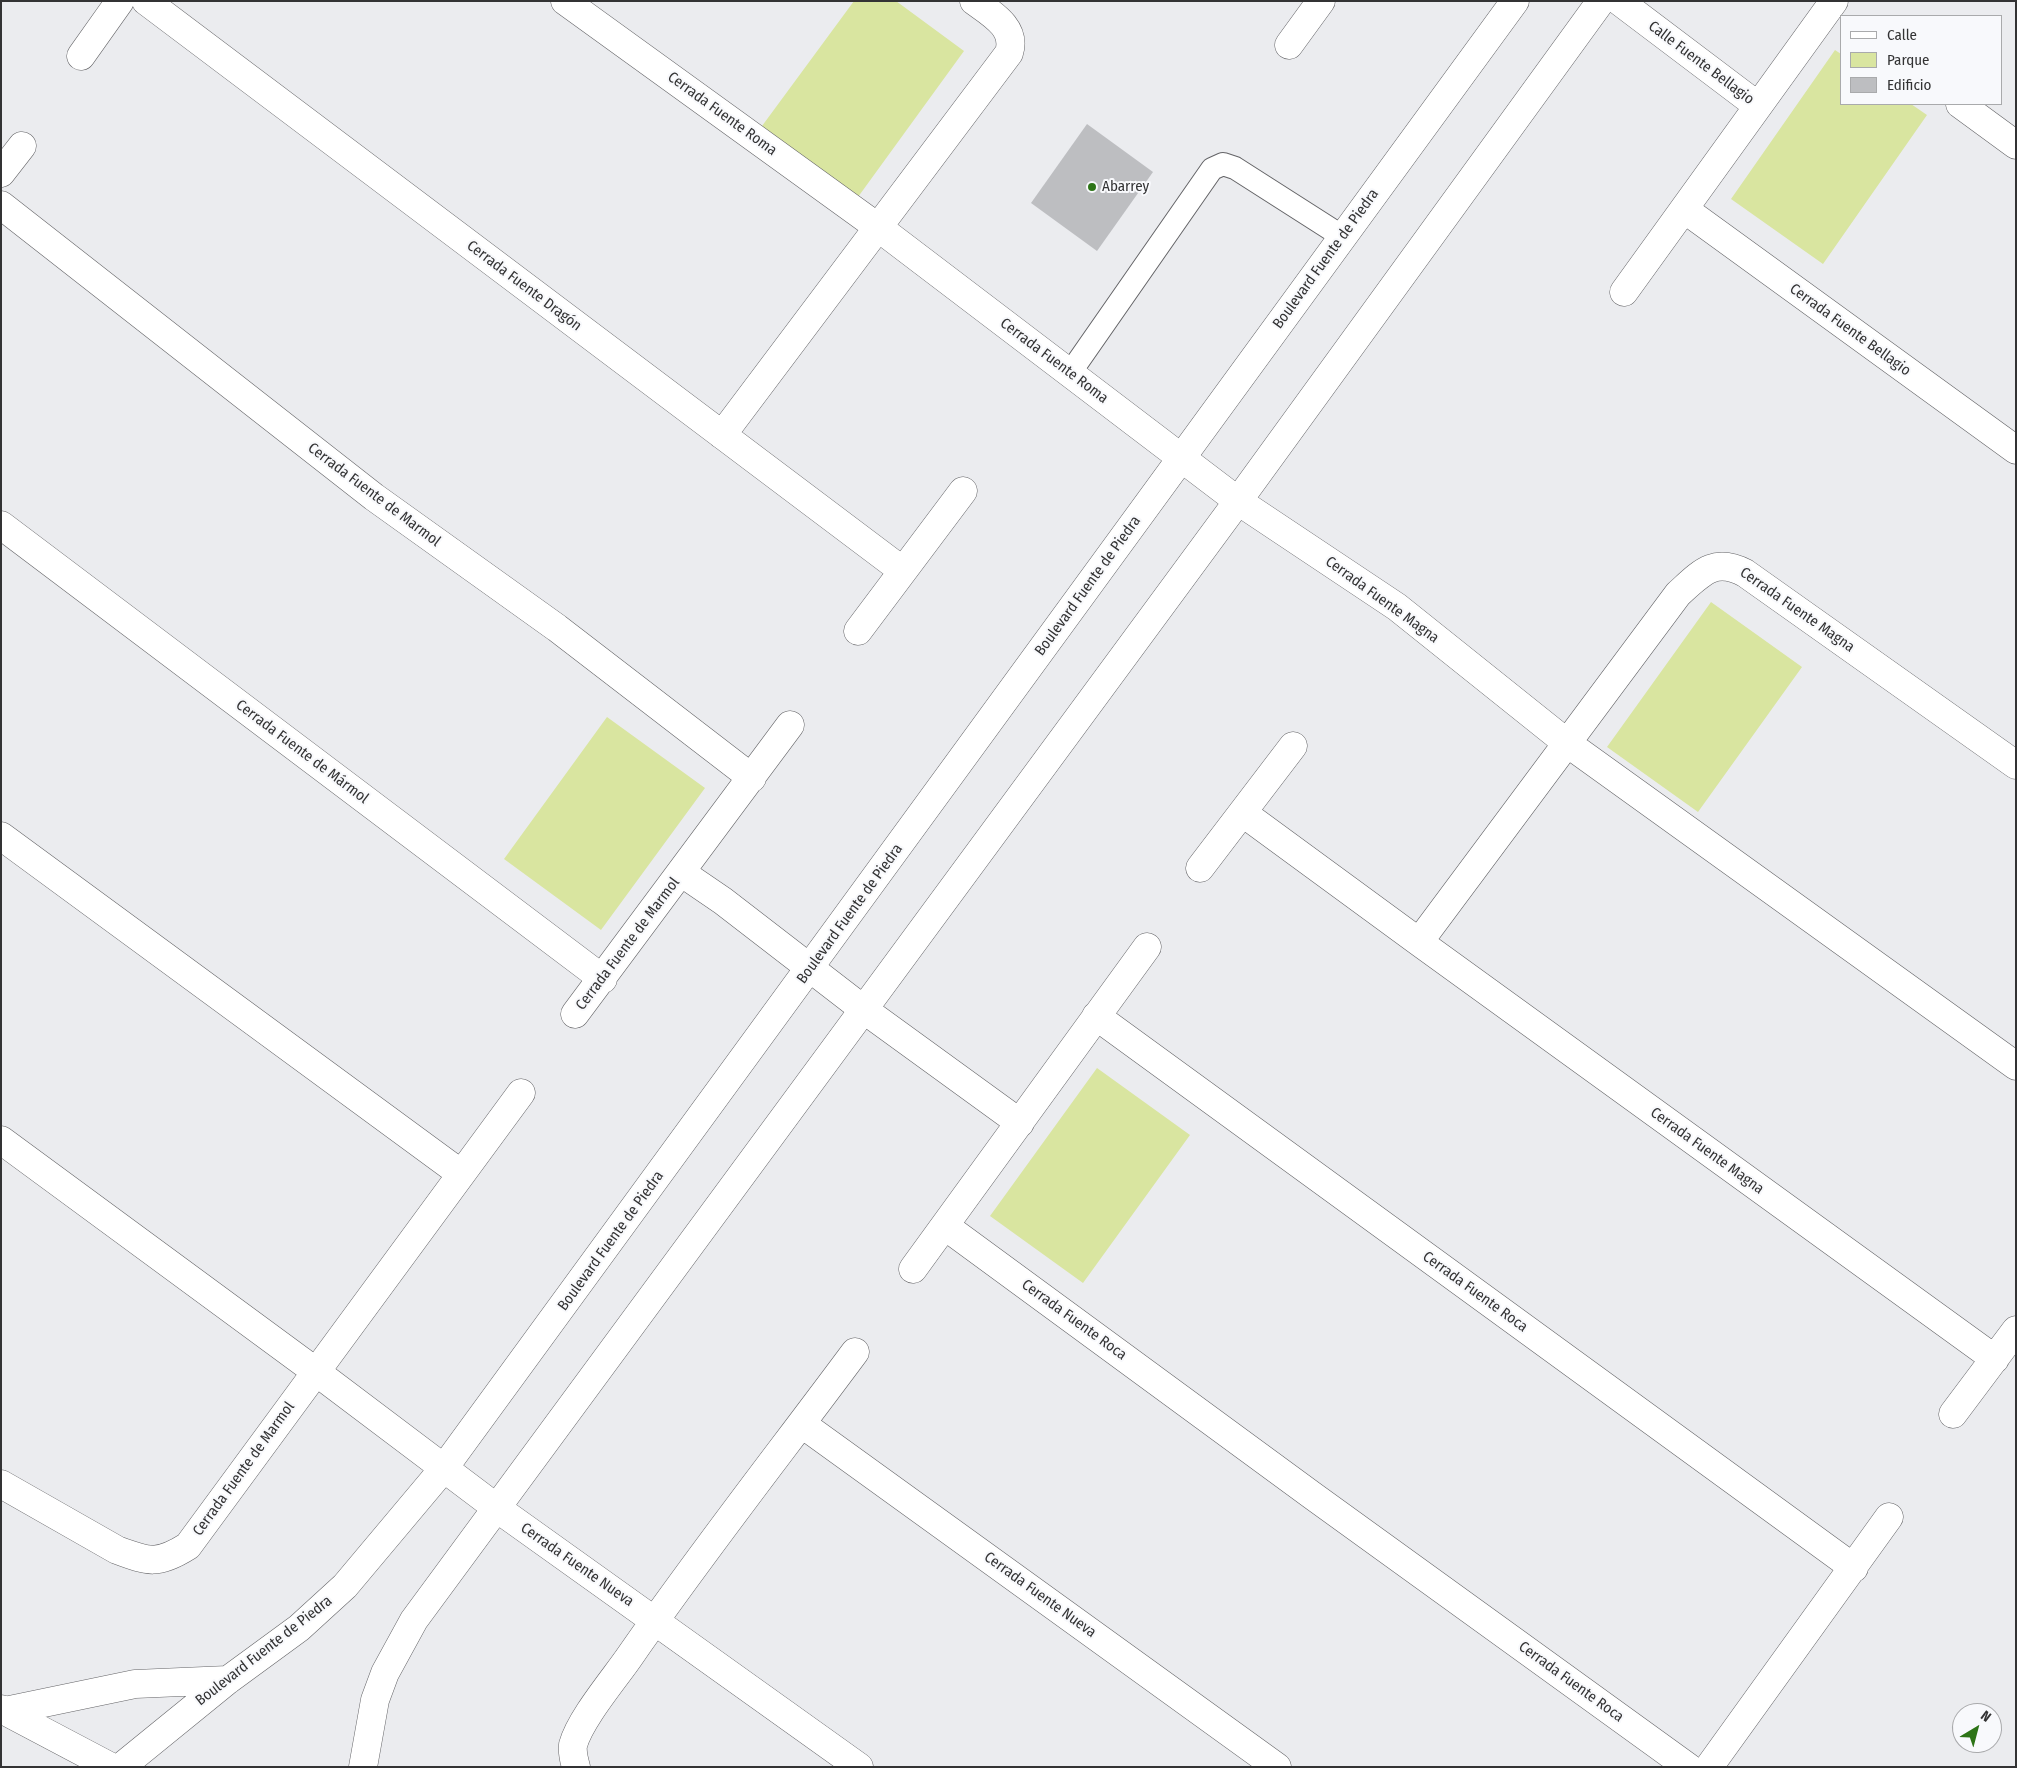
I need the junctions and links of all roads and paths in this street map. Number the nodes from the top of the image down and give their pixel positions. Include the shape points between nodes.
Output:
1 (120, 1) edge
2 (146, 1) edge
3 (565, 1) edge
4 (974, 1) edge
5 (1321, 1) edge
6 (1515, 1) edge
7 (1601, 1) edge
8 (1618, 1) edge
9 (1835, 9) edge
10 (1289, 45) dead end
11 (81, 56) dead end
12 (1961, 105) edge
13 (1758, 106) junction
14 (2016, 145) edge
15 (22, 146) dead end
16 (1, 174) edge
17 (1, 205) edge
18 (1684, 209) junction
19 (879, 228) junction
20 (1343, 237) junction
21 (1624, 292) dead end
22 (1070, 373) junction
23 (722, 435) junction
24 (2016, 450) edge
25 (1181, 458) junction
26 (963, 491) dead end
27 (1238, 501) junction
28 (1, 525) edge
29 (903, 571) junction
30 (858, 631) dead end
31 (790, 725) dead end
32 (1567, 743) junction
33 (1293, 746) dead end
34 (2016, 765) edge
35 (752, 778) junction
36 (1243, 812) junction
37 (1, 836) edge
38 (1200, 868) dead end
39 (682, 873) junction
40 (1419, 942) junction
41 (1147, 947) dead end
42 (811, 968) junction
43 (603, 979) junction
44 (863, 1009) junction
45 (575, 1014) dead end
46 (1096, 1016) junction
47 (2016, 1066) edge
48 (521, 1093) dead end
49 (1020, 1123) junction
50 (1, 1140) edge
51 (460, 1173) junction
52 (945, 1226) junction
53 (913, 1269) dead end
54 (2016, 1330) edge
55 (855, 1352) dead end
56 (1995, 1359) junction
57 (315, 1371) junction
58 (1953, 1414) dead end
59 (802, 1424) junction
60 (444, 1468) junction
61 (2, 1484) edge
62 (498, 1509) junction
63 (1889, 1516) dead end
64 (1854, 1568) junction
65 (655, 1620) junction
66 (228, 1680) junction
67 (3, 1710) edge
68 (111, 1767) edge
69 (121, 1767) edge
70 (363, 1767) edge
71 (576, 1767) edge
72 (859, 1767) edge
73 (1277, 1767) edge
74 (1688, 1767) edge
75 (1709, 1767) edge

1 - 11 street
2 - 23 street, Cerrada Fuente Dragón
3 - 19 street, Cerrada Fuente Roma
4 - 19 street via 1010,32 1012,43 1009,53
5 - 10 street
6 - 20 street, Boulevard Fuente de Piedra
7 - 27 street
8 - 13 street, Calle Fuente Bellagio
9 - 13 street
12 - 14 street
13 - 18 street
15 - 16 street
17 - 35 street, Cerrada Fuente de Marmol via 374,497 557,628
18 - 21 street
18 - 24 street, Cerrada Fuente Bellagio
19 - 22 street, Cerrada Fuente Roma
19 - 23 street
20 - 22 lane via 1235,168 1223,164 1212,169
20 - 25 street, Boulevard Fuente de Piedra
22 - 25 street, Cerrada Fuente Roma
23 - 29 street, Cerrada Fuente Dragón
25 - 27 street, Cerrada Fuente Roma
25 - 42 street, Boulevard Fuente de Piedra
26 - 29 street
27 - 32 street, Cerrada Fuente Magna via 1397,606
27 - 44 street
28 - 43 street, Cerrada Fuente de Mármol
29 - 30 street
31 - 35 street, Cerrada Fuente de Marmol
32 - 34 street, Cerrada Fuente Magna via 1678,594 1699,574 1728,565 1745,573
32 - 40 street, Cerrada Fuente Magna
32 - 47 street, Cerrada Fuente Magna
33 - 36 street
35 - 39 street, Cerrada Fuente de Marmol
36 - 38 street
36 - 40 street, Cerrada Fuente Magna
37 - 51 street
39 - 42 street, Cerrada Fuente de Marmol
39 - 43 street, Cerrada Fuente de Marmol
40 - 56 street, Cerrada Fuente Magna
41 - 46 street
42 - 44 street, Cerrada Fuente de Marmol
42 - 60 street, Boulevard Fuente de Piedra
43 - 45 street, Cerrada Fuente de Marmol
44 - 49 street
44 - 62 street
46 - 49 street
46 - 64 street, Cerrada Fuente Roca
48 - 51 street, Cerrada Fuente de Marmol
49 - 52 street
50 - 57 street
51 - 57 street, Cerrada Fuente de Marmol
52 - 53 street
52 - 74 street, Cerrada Fuente Roca
54 - 56 street
55 - 59 street
56 - 58 street
57 - 60 street, Cerrada Fuente Nueva
57 - 61 street, Cerrada Fuente de Marmol via 193,1540 163,1560 137,1558 117,1550
59 - 65 street
59 - 73 street, Cerrada Fuente Nueva
60 - 62 street, Cerrada Fuente Nueva
60 - 66 street, Boulevard Fuente de Piedra via 345,1586 298,1628
62 - 65 street, Cerrada Fuente Nueva
62 - 70 street via 414,1620 385,1672 375,1700
63 - 64 street
64 - 75 street
65 - 71 street via 583,1724 573,1745
65 - 72 street, Cerrada Fuente Nueva
66 - 67 street via 135,1684
66 - 69 street, Boulevard Fuente de Piedra
67 - 68 street

